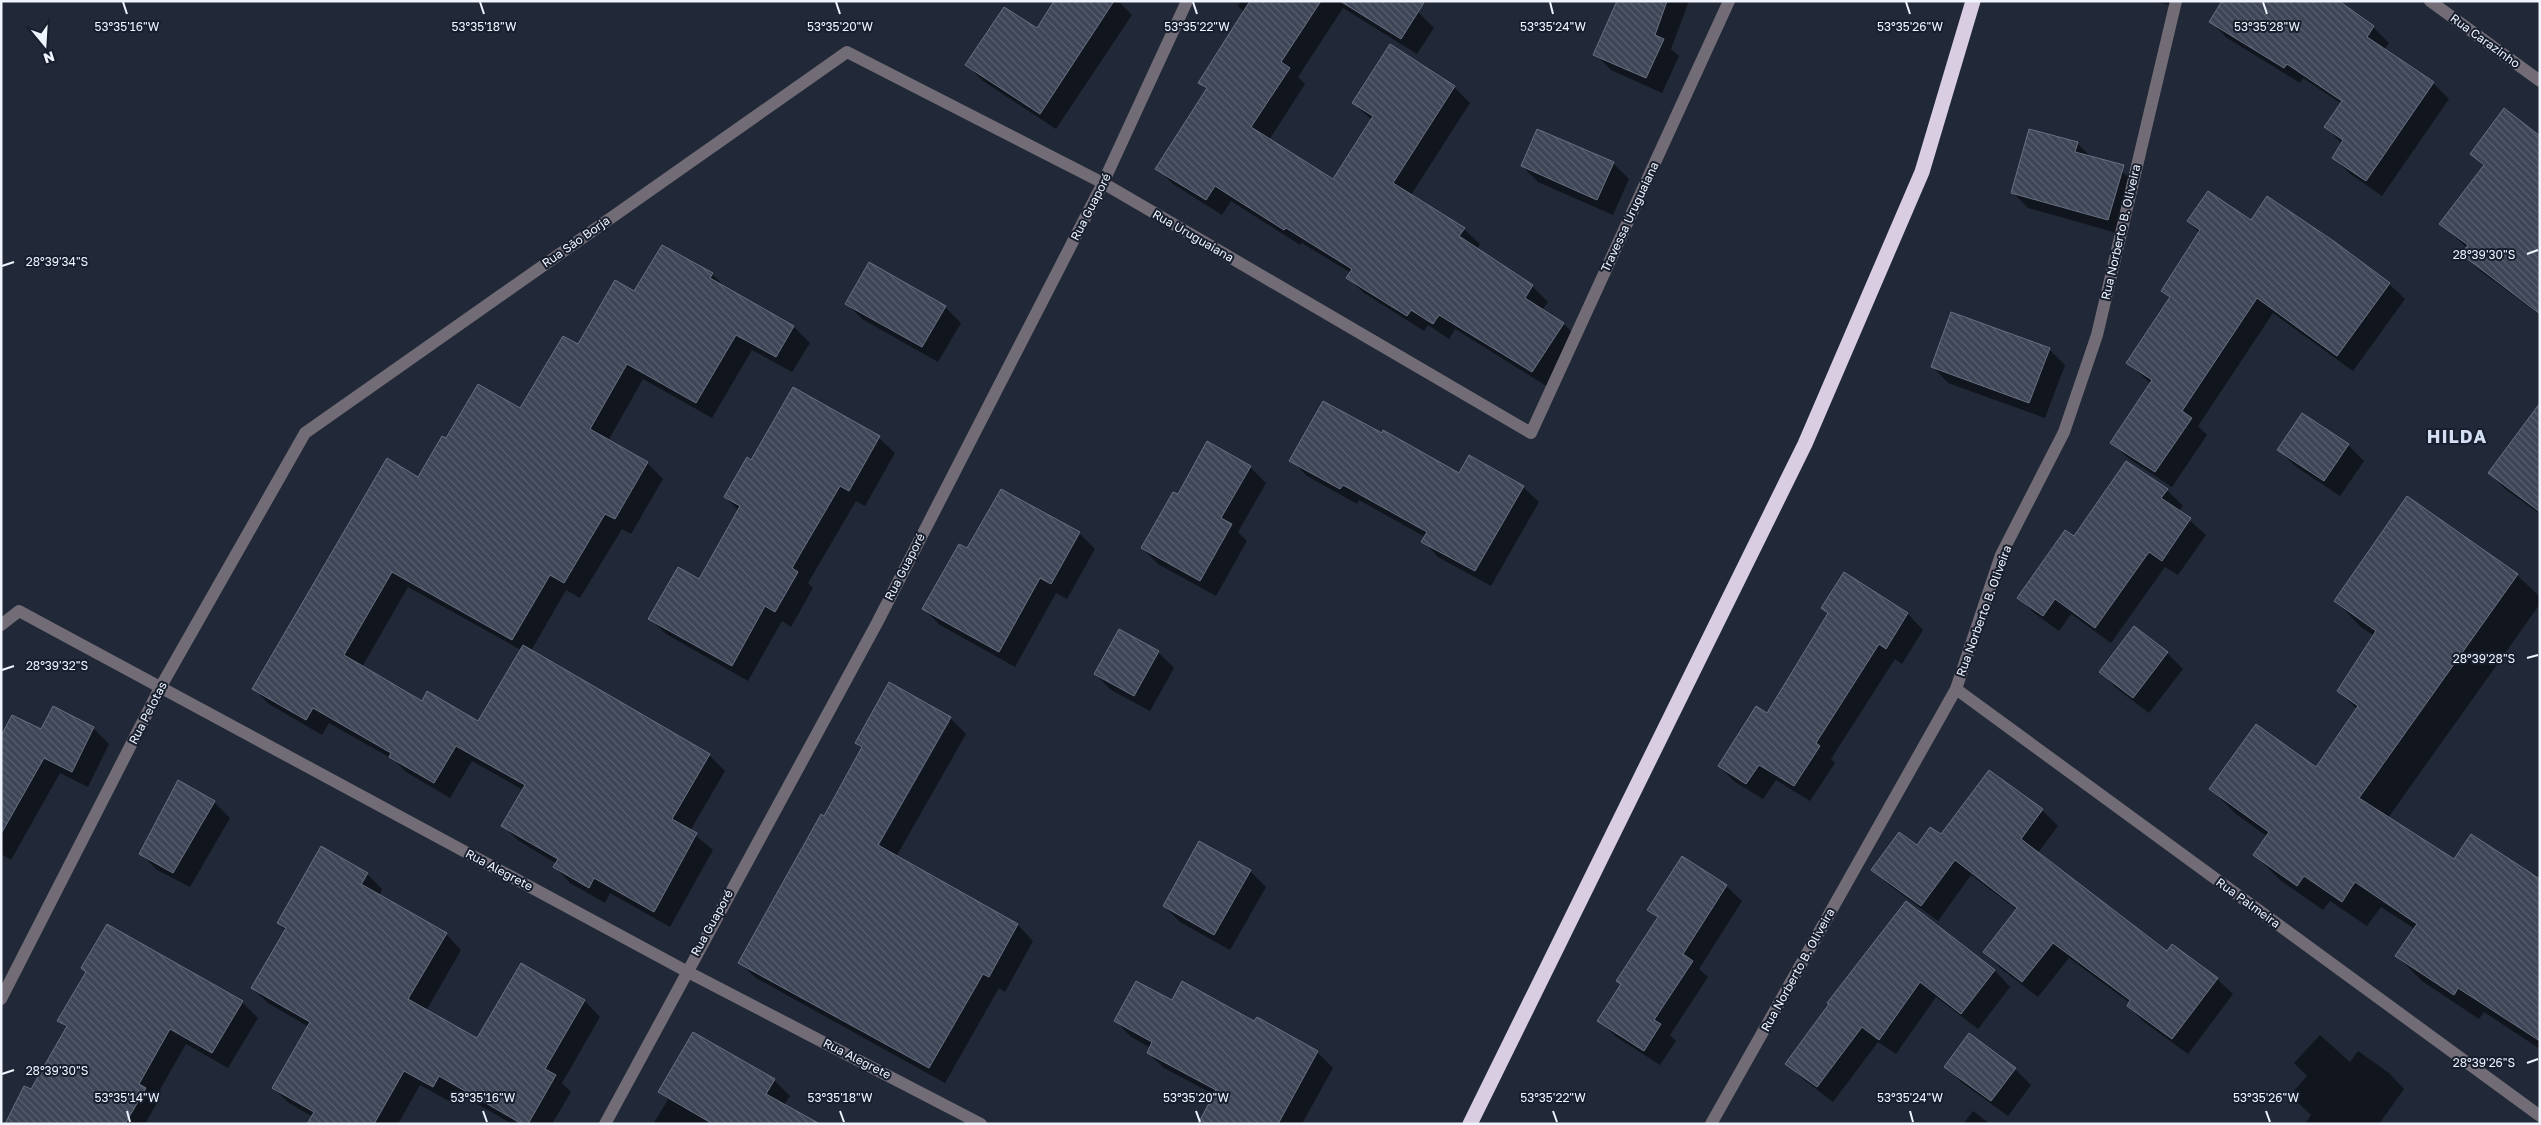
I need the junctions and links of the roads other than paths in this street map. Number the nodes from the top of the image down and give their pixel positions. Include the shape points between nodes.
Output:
1 (1187, 1) edge
2 (1729, 1) edge
3 (1973, 1) edge
4 (2176, 1) edge
5 (2430, 1) edge
6 (847, 52) joint
7 (2540, 81) edge
8 (1103, 184) junction
9 (305, 433) joint
10 (1532, 433) joint
11 (1, 625) edge
12 (160, 688) junction
13 (1956, 689) junction
14 (686, 971) junction
15 (1, 999) edge
16 (2540, 1116) edge
17 (605, 1124) edge
18 (981, 1124) edge
19 (1470, 1124) edge
20 (1711, 1124) edge

1 - 8 street, Rua Guaporé
2 - 10 street, Travessa Uruguaiana
3 - 19 highway via 1922,172 1805,444
4 - 13 street, Rua Norberto B. Oliveira via 2097,335 2064,432 2001,555
5 - 7 street, Rua Carazinho
6 - 8 street, Rua Uruguaiana
6 - 9 street, Rua São Borja
8 - 10 street, Rua Uruguaiana
8 - 14 street, Rua Guaporé via 877,623
9 - 12 street, Rua Pelotas
11 - 12 street, Rua Alegrete via 19,611
12 - 14 street, Rua Alegrete
12 - 15 street, Rua Pelotas
13 - 16 street, Rua Palmeira
13 - 20 street, Rua Norberto B. Oliveira
14 - 17 street, Rua Guaporé
14 - 18 street, Rua Alegrete

